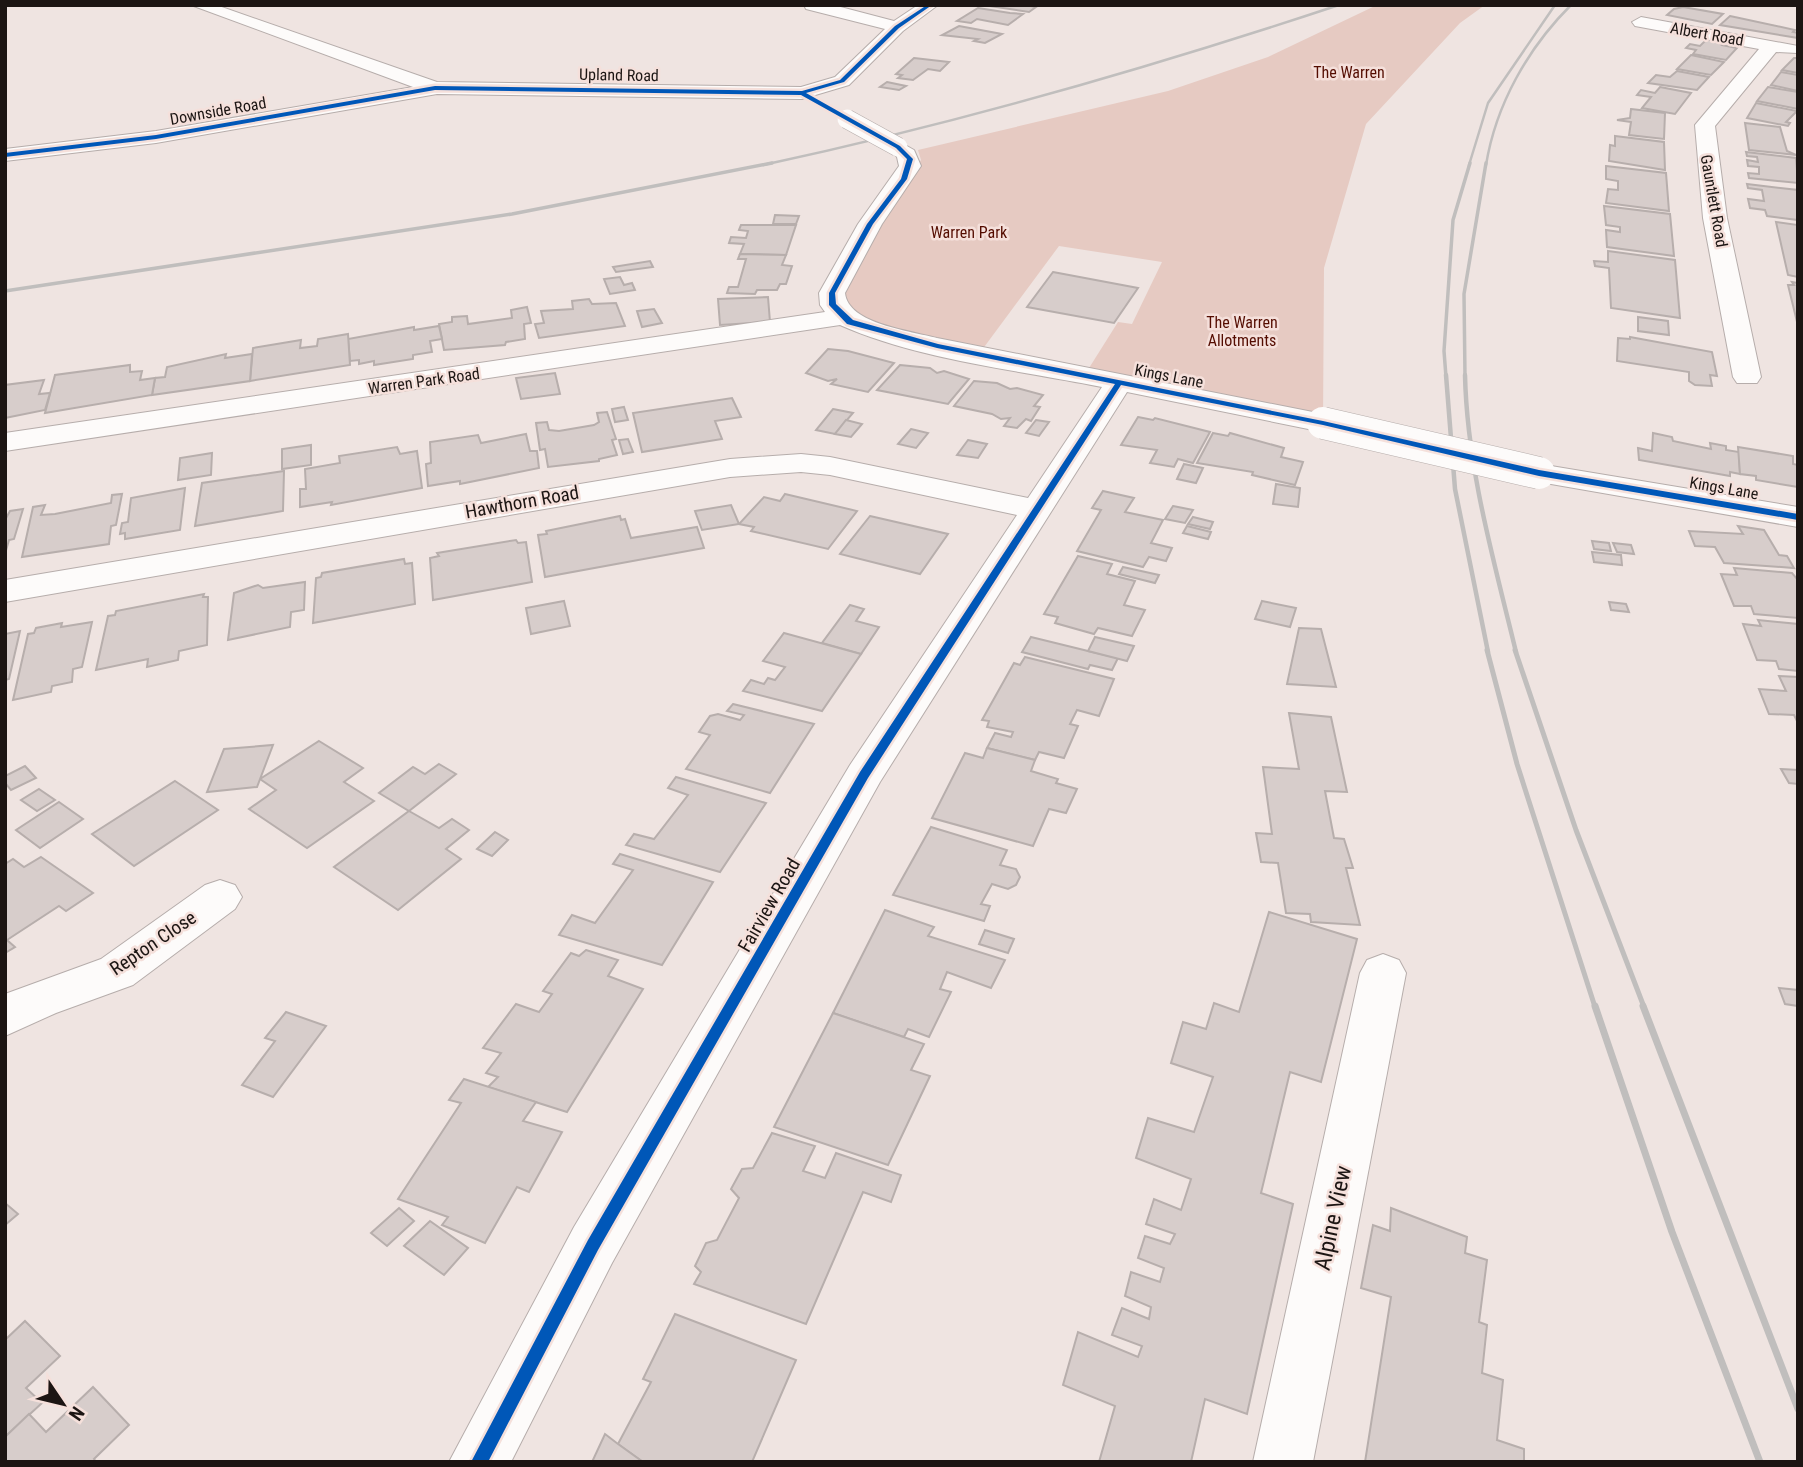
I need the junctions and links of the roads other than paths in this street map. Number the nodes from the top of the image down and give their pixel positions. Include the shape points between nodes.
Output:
1 (199, 5) edge
2 (811, 5) edge
3 (930, 5) edge
4 (1660, 5) edge
5 (897, 27) junction
6 (1771, 46) junction
7 (1798, 50) edge
8 (435, 88) junction
9 (802, 93) junction
10 (5, 155) edge
11 (843, 317) junction
12 (1747, 377) dead end
13 (1119, 383) junction
14 (5, 442) edge
15 (1038, 510) junction
16 (1798, 517) edge
17 (5, 592) edge
18 (220, 897) dead end
19 (1383, 974) dead end
20 (5, 1016) edge
21 (480, 1462) edge
22 (1283, 1462) edge

1 - 8 street, Upland Road
2 - 5 street
3 - 5 street
4 - 6 street, Albert Road via 1642,22
5 - 9 street via 842,81
6 - 7 street, Albert Road
6 - 12 street, Gauntlett Road via 1705,125 1715,218
8 - 9 street, Upland Road
8 - 10 street, Downside Road via 156,137
9 - 11 street, bridge via 898,147 907,154 910,166 870,224 832,293 833,305
11 - 13 street, Kings Lane via 873,330 937,346
11 - 14 street, Warren Park Road
13 - 15 street, Fairview Road
13 - 16 street, Kings Lane, bridge via 1539,473
15 - 17 street, Hawthorn Road via 830,466 801,463 730,468
15 - 21 street, Fairview Road via 864,775 593,1245
18 - 20 street, Repton Close via 117,972
19 - 22 street, Alpine View

